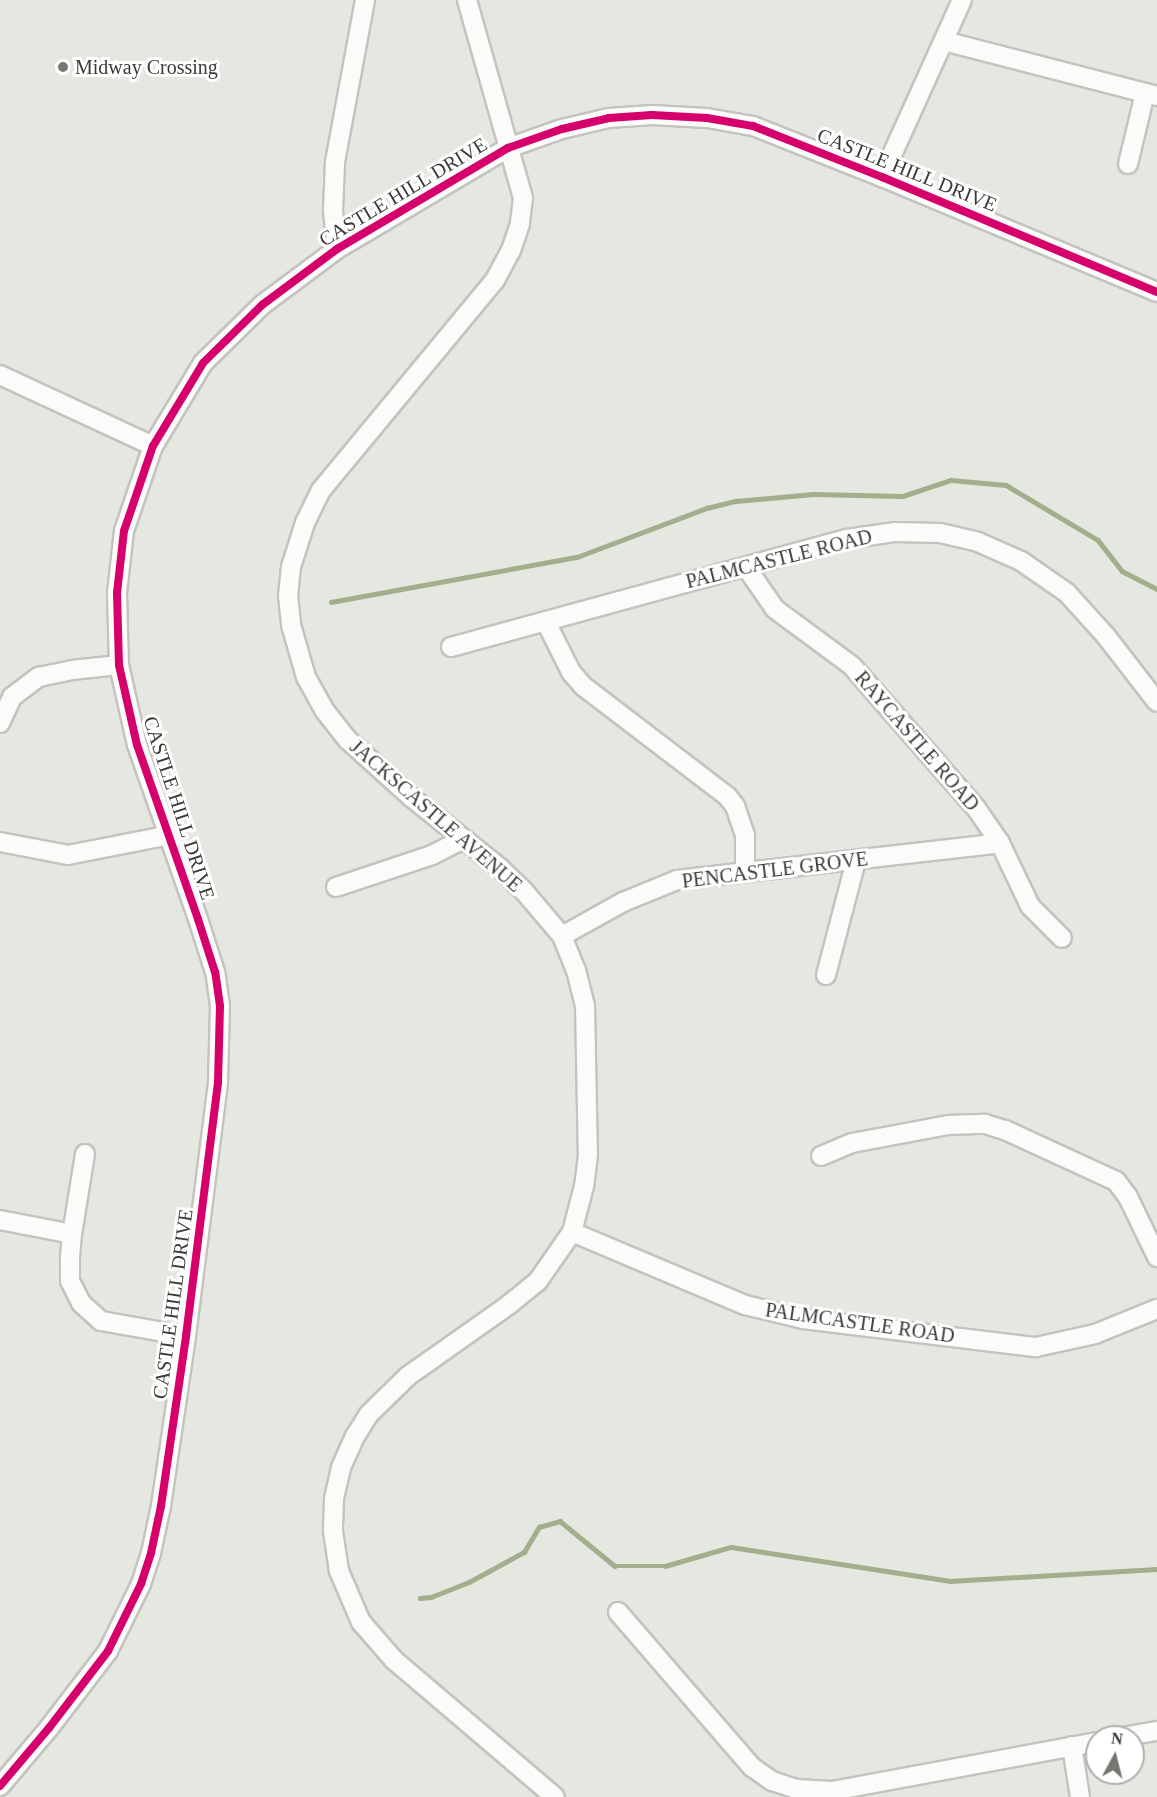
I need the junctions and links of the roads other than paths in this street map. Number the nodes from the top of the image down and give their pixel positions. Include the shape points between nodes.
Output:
1 (366, 0) edge
2 (467, 0) edge
3 (962, 0) edge
4 (944, 41) junction
5 (1151, 94) edge
6 (508, 148) junction
7 (1128, 164) dead end
8 (882, 177) junction
9 (337, 249) junction
10 (1157, 292) edge
11 (0, 375) edge
12 (153, 446) junction
13 (746, 567) junction
14 (546, 622) junction
15 (451, 647) dead end
16 (119, 665) junction
17 (1157, 702) edge
18 (0, 723) edge
19 (170, 835) junction
20 (463, 839) junction
21 (0, 842) edge
22 (1000, 843) junction
23 (856, 861) junction
24 (745, 871) junction
25 (336, 887) dead end
26 (561, 936) junction
27 (1062, 938) dead end
28 (826, 975) dead end
29 (86, 1154) dead end
30 (820, 1156) dead end
31 (0, 1220) edge
32 (572, 1232) junction
33 (72, 1234) junction
34 (1157, 1257) edge
35 (1157, 1309) edge
36 (186, 1336) junction
37 (618, 1612) dead end
38 (1085, 1744) edge
39 (1072, 1746) junction
40 (0, 1786) edge
41 (555, 1797) edge
42 (1080, 1797) edge

1 - 9 street via 335,162 333,210
2 - 6 street, JACKSCASTLE AVENUE
3 - 4 street
4 - 5 street
4 - 8 street
5 - 7 street
6 - 8 street, CASTLE HILL DRIVE via 609,118 707,118 753,126
6 - 9 street, CASTLE HILL DRIVE
6 - 20 street, JACKSCASTLE AVENUE via 523,198 511,250 495,280 321,490 291,567 288,595 291,625 306,677 325,711 348,740
8 - 10 street, CASTLE HILL DRIVE
9 - 12 street, CASTLE HILL DRIVE via 228,335 203,363
11 - 12 street
12 - 16 street, CASTLE HILL DRIVE via 124,531 117,593
13 - 14 street, PALMCASTLE ROAD
13 - 17 street, PALMCASTLE ROAD via 847,539 895,532 940,533 978,542 1021,561 1067,593
13 - 22 street, RAYCASTLE ROAD via 775,609 865,680 976,808
14 - 15 street, PALMCASTLE ROAD
14 - 24 street via 571,672 597,700 718,788 735,806 745,835
16 - 18 street via 39,677 12,697
16 - 19 street, CASTLE HILL DRIVE via 137,746
19 - 21 street via 68,855
19 - 36 street, CASTLE HILL DRIVE via 214,972 220,1006 218,1082
20 - 25 street via 432,855
20 - 26 street, JACKSCASTLE AVENUE via 524,890
22 - 23 street, PENCASTLE GROVE
22 - 27 street, RAYCASTLE ROAD via 1030,906
23 - 24 street, PENCASTLE GROVE
23 - 28 street
24 - 26 street, PENCASTLE GROVE via 668,883
26 - 32 street, JACKSCASTLE AVENUE via 585,1005 587,1040 588,1155
29 - 33 street
30 - 34 street via 852,1143 948,1125 985,1124 1116,1180
31 - 33 street
32 - 35 street, PALMCASTLE ROAD via 745,1305 803,1319 1036,1347 1095,1335
32 - 41 street, JACKSCASTLE AVENUE via 538,1281 408,1376 369,1414 341,1468 333,1510 339,1571 361,1622 394,1660
33 - 36 street via 70,1281 81,1303 101,1321
36 - 40 street, CASTLE HILL DRIVE via 161,1506 141,1584 108,1651
37 - 39 street via 752,1767 772,1781 796,1789 832,1791
38 - 39 street
39 - 42 street

